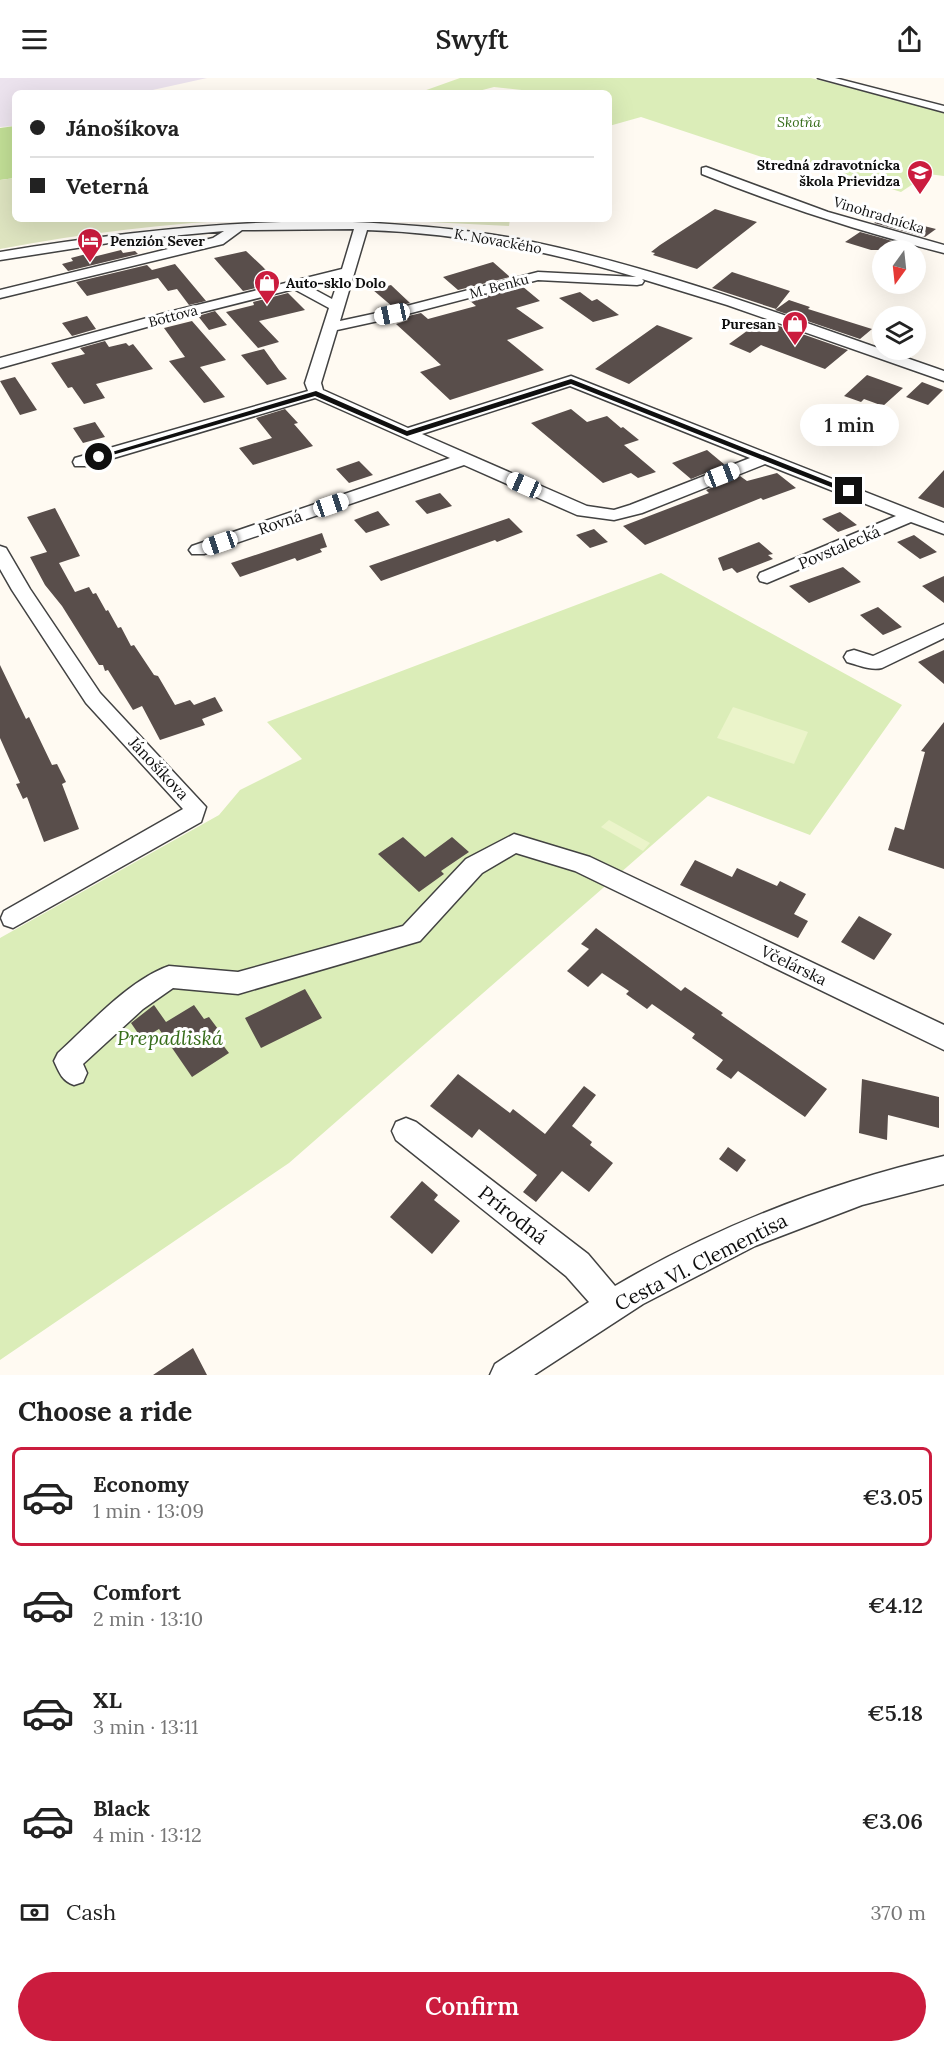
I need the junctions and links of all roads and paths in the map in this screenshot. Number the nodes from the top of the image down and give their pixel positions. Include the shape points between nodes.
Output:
1 (823, 78) edge
2 (944, 109) edge
3 (706, 171) dead end
4 (241, 226) junction
5 (362, 226) junction
6 (944, 249) edge
7 (0, 256) edge
8 (347, 272) junction
9 (670, 283) junction
10 (295, 284) junction
11 (0, 294) edge
12 (337, 307) junction
13 (330, 327) junction
14 (0, 363) edge
15 (944, 376) edge
16 (316, 393) junction
17 (407, 433) junction
18 (765, 458) junction
19 (465, 459) junction
20 (81, 462) dead end
21 (911, 516) junction
22 (944, 529) edge
23 (198, 550) dead end
24 (0, 552) edge
25 (767, 577) dead end
26 (944, 630) edge
27 (854, 657) dead end
28 (13, 918) dead end
29 (944, 1038) edge
30 (74, 1072) dead end
31 (406, 1131) dead end
32 (944, 1170) edge
33 (613, 1306) junction
34 (506, 1375) edge

1 - 2 street
3 - 6 street, Vinohradnícka via 853,224
4 - 5 street, K. Novackého
4 - 7 street, K. Novackého via 138,234
4 - 11 street via 218,241
5 - 8 street
5 - 9 street, K. Novackého via 436,231 516,243
8 - 10 street, Bottova
8 - 12 street
9 - 13 street, M. Benku via 538,276
9 - 15 street
10 - 12 street
10 - 14 street, Bottova
12 - 13 street
13 - 16 street via 313,383
16 - 17 street
16 - 20 street
17 - 18 street via 571,381
17 - 19 street
18 - 19 street via 614,515 583,511
18 - 21 street
19 - 23 street, Rovná
21 - 22 street
21 - 25 street, Povstalecká
24 - 28 street, Jánošíkova via 93,698 195,807 193,816
26 - 27 street via 875,663
29 - 30 street, Včelárska via 582,864 514,843 474,866 411,933 238,983 169,977 134,1001 67,1061
31 - 33 street, Prírodná via 577,1265
32 - 33 street, Cesta Vl. Clementisa via 895,1180 746,1234
33 - 34 street, Cesta Vl. Clementisa

